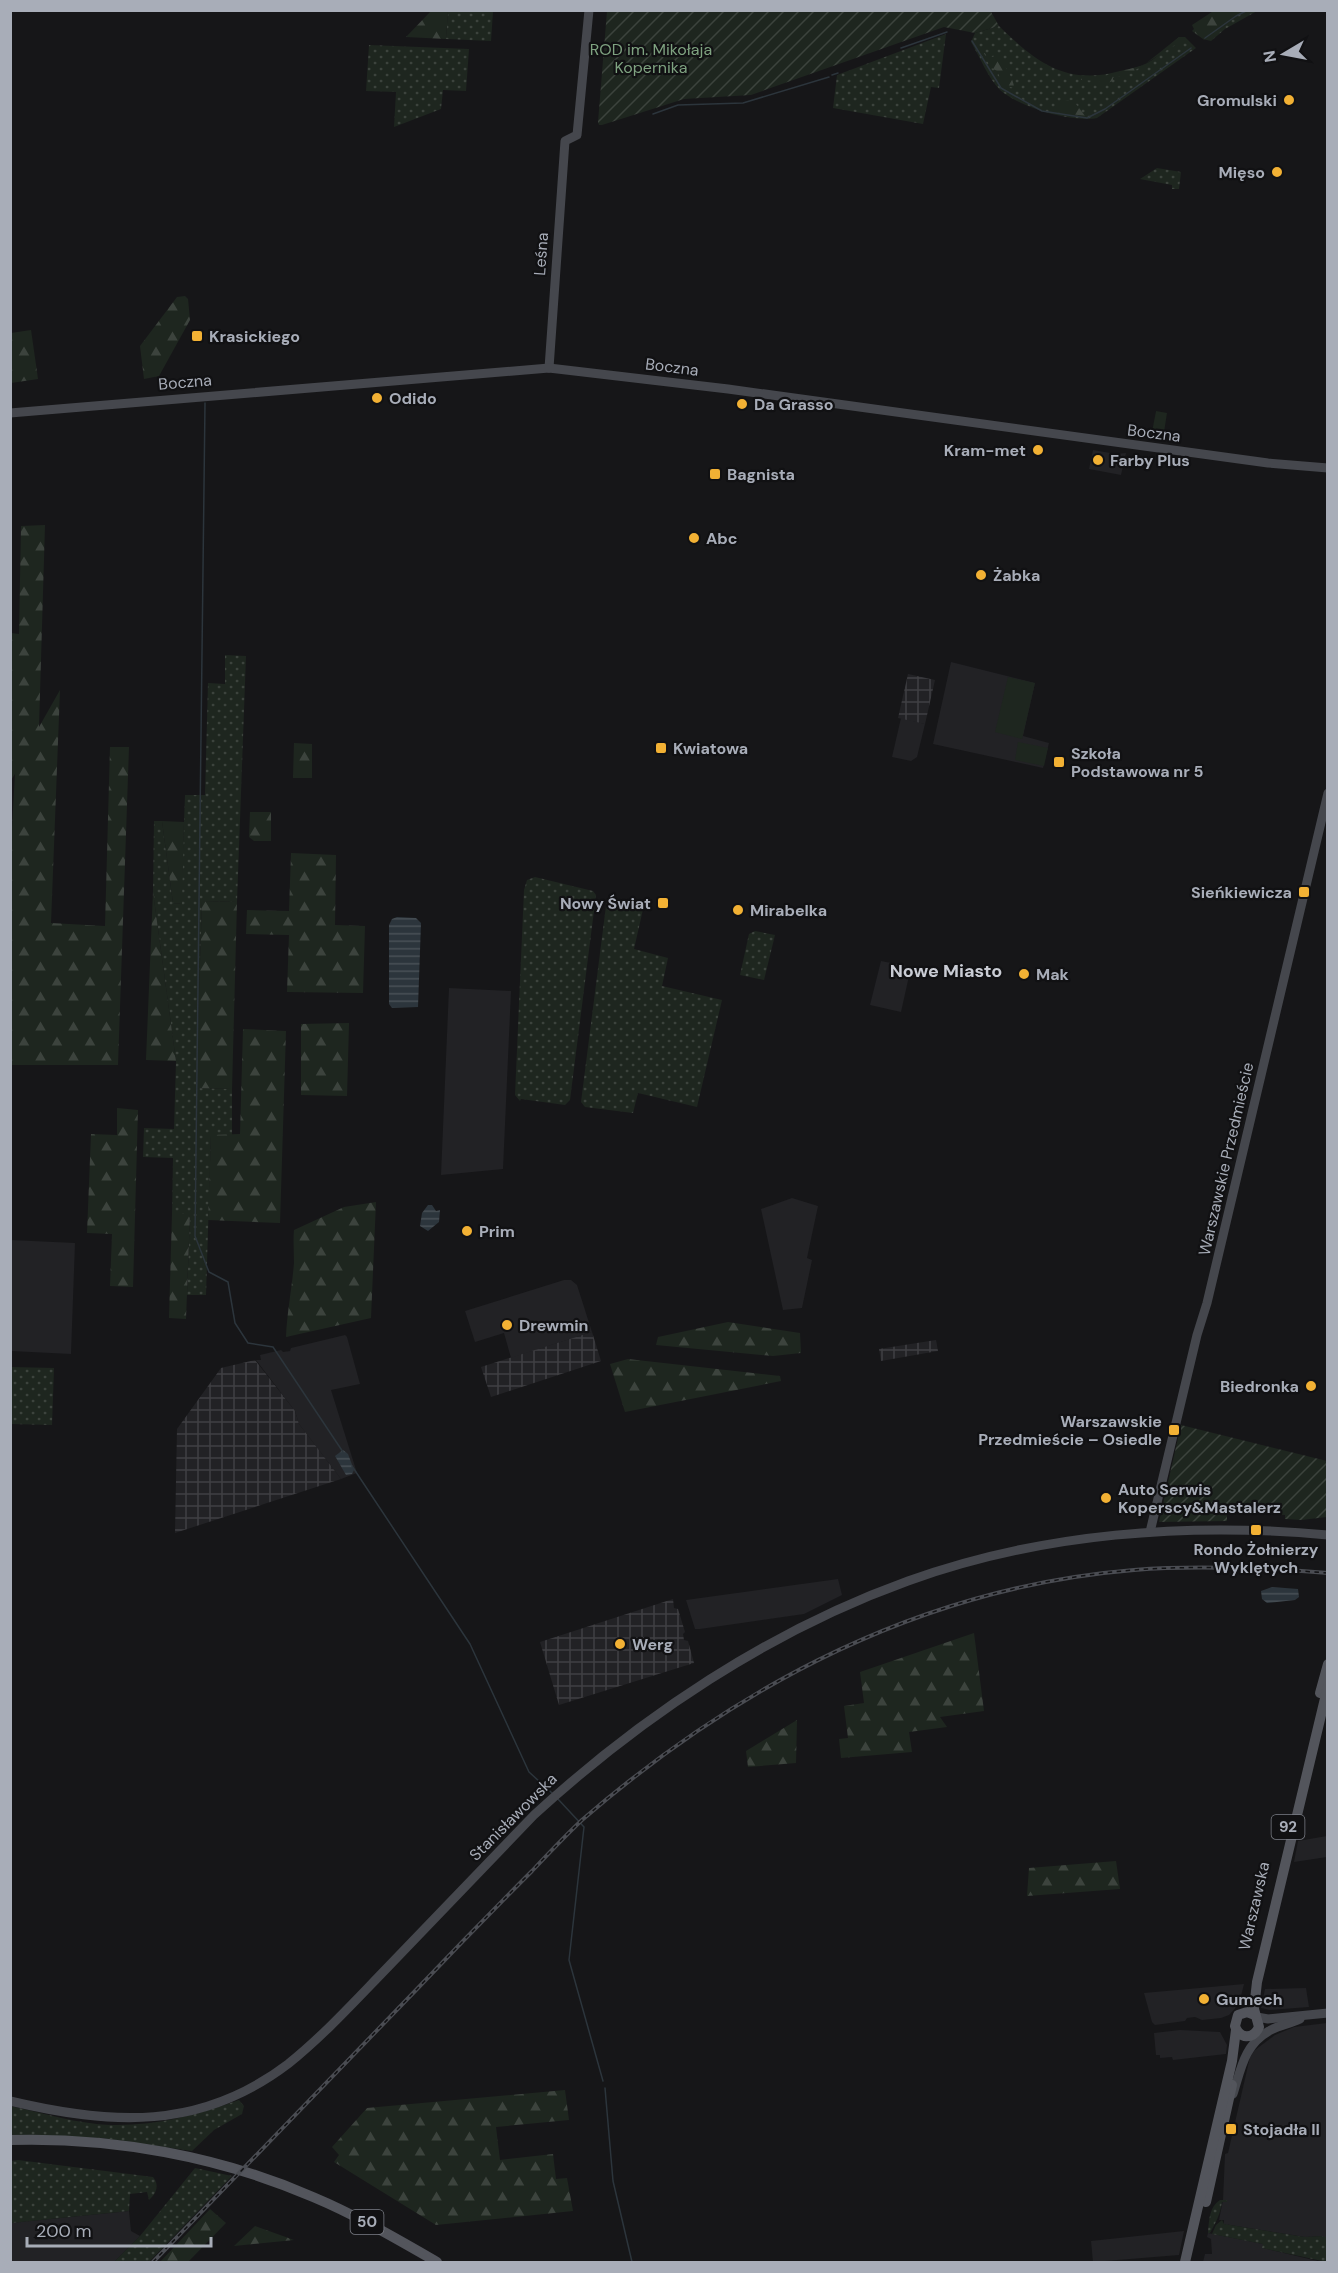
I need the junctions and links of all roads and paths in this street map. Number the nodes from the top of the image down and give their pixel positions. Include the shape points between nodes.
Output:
1 (589, 10) edge
2 (549, 368) junction
3 (10, 412) edge
4 (1328, 468) edge
5 (1328, 793) edge
6 (1328, 1529) edge
7 (1303, 1531) junction
8 (1150, 1532) junction
9 (1328, 1535) edge
10 (1328, 1664) edge
11 (1328, 1686) edge
12 (1242, 2013) junction
13 (1328, 2013) edge
14 (1310, 2015) junction
15 (1256, 2016) junction
16 (1300, 2019) junction
17 (1236, 2030) junction
18 (1258, 2030) junction
19 (1248, 2037) junction
20 (1231, 2099) junction
21 (10, 2101) edge
22 (10, 2140) edge
23 (86, 2143) junction
24 (10, 2145) edge
25 (437, 2262) edge
26 (1185, 2262) edge
27 (1191, 2262) edge

1 - 2 street, Leśna via 577,135 565,141
2 - 3 street, Boczna
2 - 4 street, Boczna via 1279,465
5 - 8 street, Warszawskie Przedmieście
6 - 7 street
7 - 8 street, Stanisławowska
7 - 9 street
8 - 21 street, Stanisławowska via 1084,1539 969,1562 888,1589 752,1653 624,1739 555,1796 316,2040 268,2078 243,2091 194,2110 151,2118 73,2115
10 - 12 main road, Warszawska / 92
11 - 15 main road, Warszawska / 92 via 1258,1976
12 - 15 main road
12 - 17 main road, 92 via 1235,2022
13 - 14 street
14 - 15 street via 1268,2019
14 - 16 street
15 - 18 main road, 92
16 - 18 street
16 - 20 street via 1270,2030 1254,2043 1242,2063
17 - 19 main road
17 - 26 main road, 92
18 - 19 main road
19 - 20 main road
20 - 27 main road
22 - 23 main road, 50
23 - 24 main road, 50
23 - 25 main road, 50 via 161,2152 293,2189 360,2219

